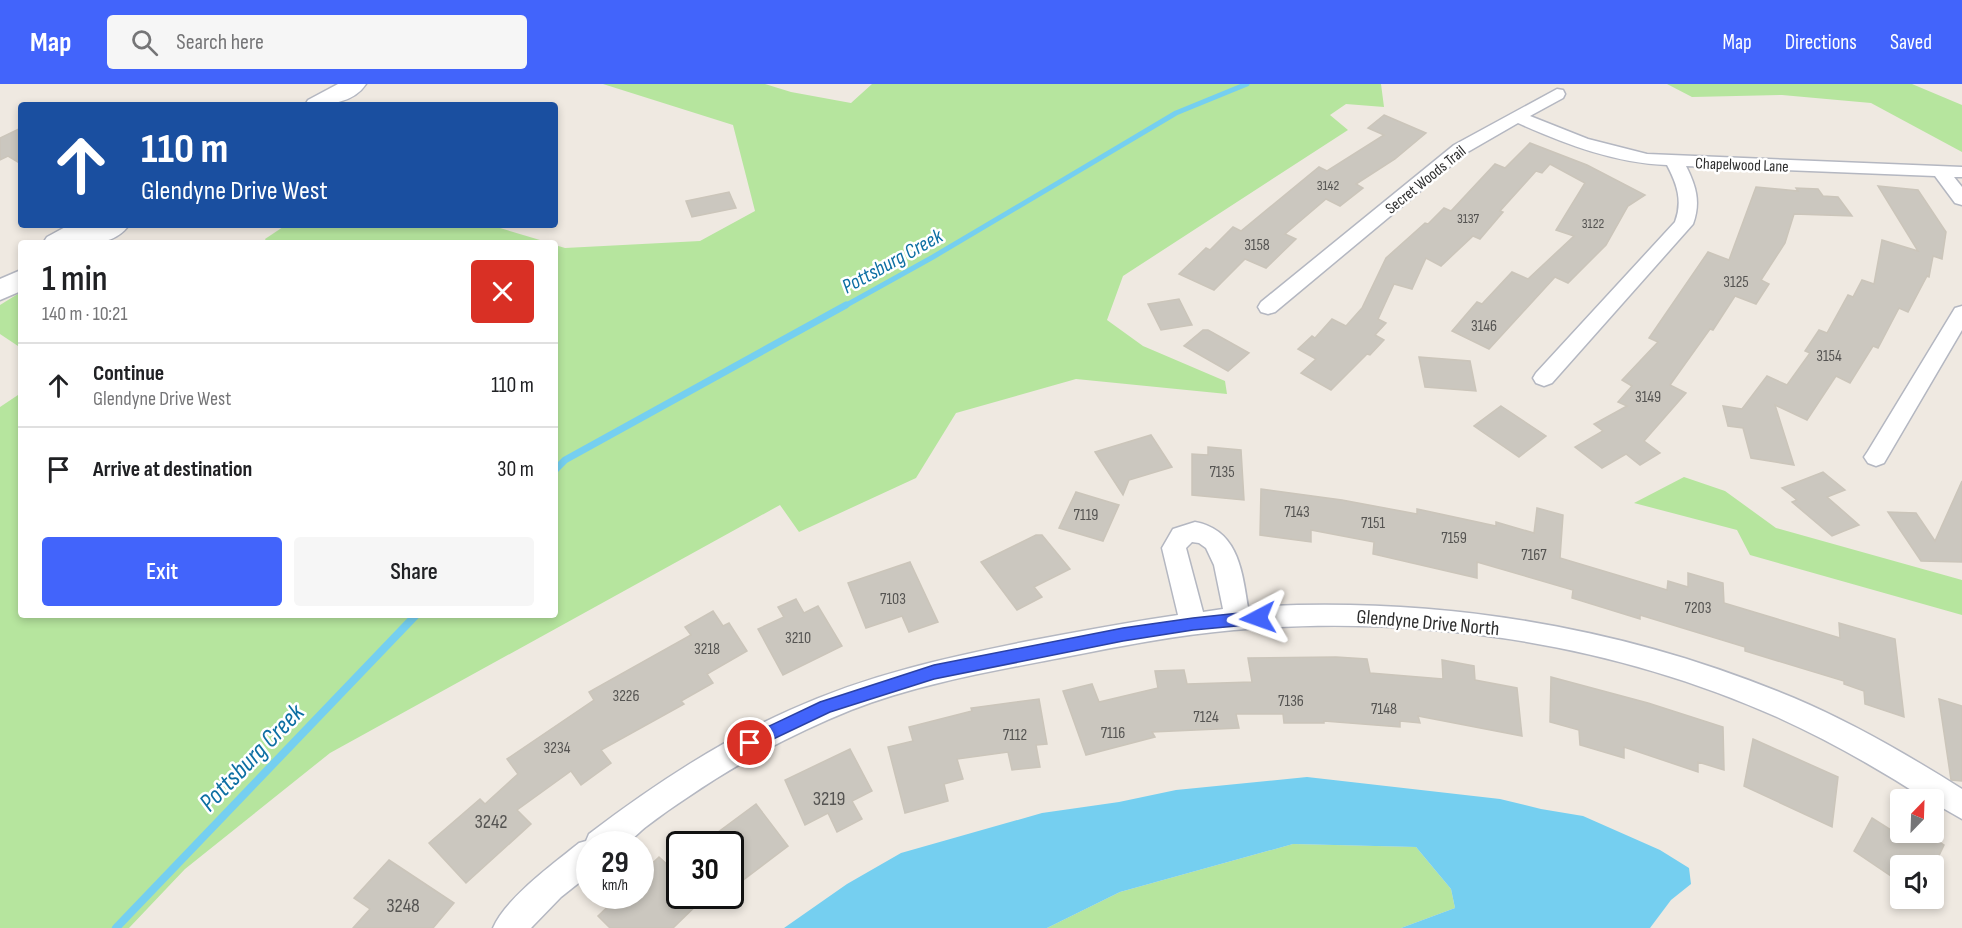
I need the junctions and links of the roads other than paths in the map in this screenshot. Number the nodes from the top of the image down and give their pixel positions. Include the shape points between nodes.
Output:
1 (355, 84) edge
2 (1557, 94) dead end
3 (322, 102) edge
4 (1518, 117) junction
5 (1674, 161) junction
6 (1940, 171) junction
7 (1962, 172) edge
8 (1962, 199) edge
9 (84, 228) edge
10 (111, 228) edge
11 (62, 240) edge
12 (89, 240) edge
13 (18, 265) edge
14 (0, 275) edge
15 (18, 281) edge
16 (0, 291) edge
17 (1268, 307) dead end
18 (1962, 313) edge
19 (1545, 378) dead end
20 (1876, 457) dead end
21 (1238, 618) junction
22 (1193, 624) junction
23 (1962, 806) edge
24 (616, 831) edge
25 (576, 865) edge
26 (509, 928) edge

1 - 3 main road
2 - 4 street, Secret Woods Trail
4 - 5 street via 1606,151
4 - 17 street, Secret Woods Trail via 1460,149
5 - 6 street, Chapelwood Lane
5 - 19 street, Chapelwood Lane via 1690,197 1684,225
6 - 7 street
6 - 8 street
9 - 11 main road
10 - 12 main road
13 - 14 main road
15 - 16 main road
18 - 20 street
21 - 22 street, Glendyne Drive North
21 - 22 street via 1222,548 1213,537 1200,531 1186,532 1174,548
21 - 23 street, Glendyne Drive North via 1406,616 1601,647 1672,665 1785,707 1903,768
22 - 24 street, Glendyne Drive North via 934,672 865,693 768,733 712,764
25 - 26 street

